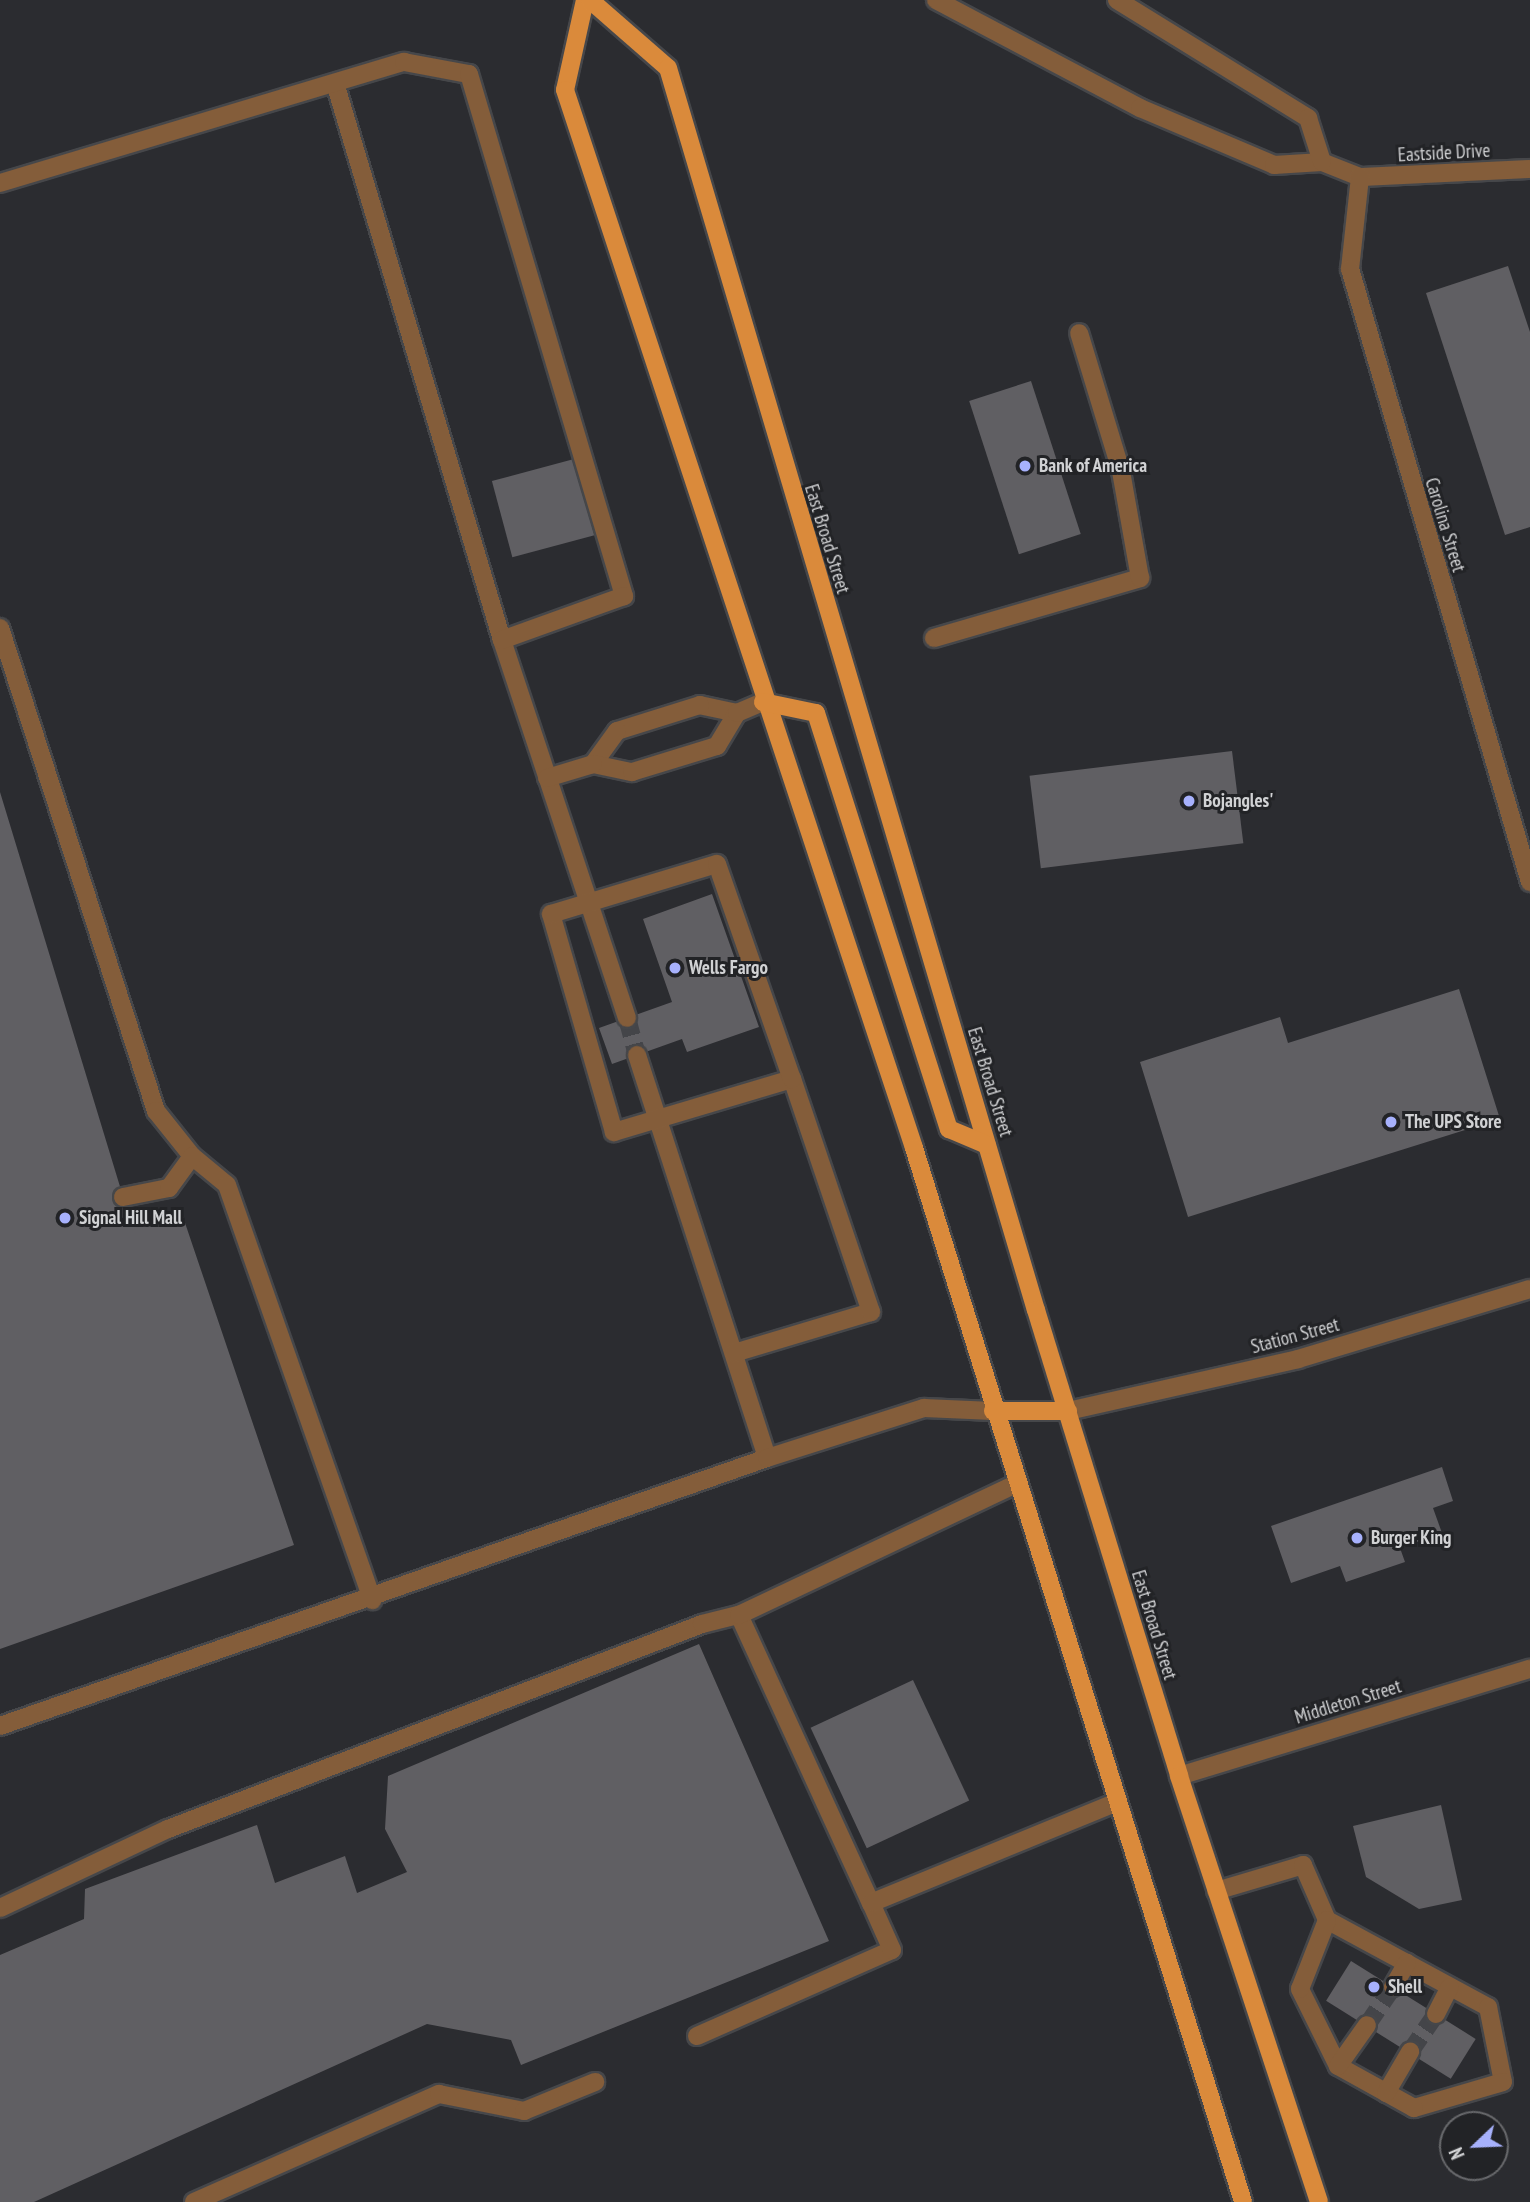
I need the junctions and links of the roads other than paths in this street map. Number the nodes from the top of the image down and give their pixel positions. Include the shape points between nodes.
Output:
1 (588, 0) edge
2 (936, 0) edge
3 (1117, 0) edge
4 (335, 83) junction
5 (1322, 162) junction
6 (1530, 169) edge
7 (1360, 177) junction
8 (0, 183) edge
9 (1079, 333) dead end
10 (0, 628) edge
11 (934, 638) dead end
12 (502, 640) junction
13 (5, 671) edge
14 (763, 702) junction
15 (737, 713) junction
16 (593, 764) junction
17 (547, 778) junction
18 (1530, 882) edge
19 (592, 902) junction
20 (627, 1018) tunnel mouth
21 (637, 1055) tunnel mouth
22 (792, 1079) junction
23 (657, 1117) junction
24 (987, 1145) junction
25 (192, 1156) junction
26 (123, 1197) dead end
27 (1530, 1289) edge
28 (734, 1353) junction
29 (1068, 1411) junction
30 (993, 1412) junction
31 (767, 1458) junction
32 (1016, 1484) junction
33 (372, 1600) junction
34 (739, 1615) junction
35 (1530, 1668) edge
36 (0, 1726) edge
37 (1179, 1776) junction
38 (1117, 1802) junction
39 (1216, 1891) junction
40 (871, 1903) junction
41 (0, 1908) edge
42 (1327, 1920) junction
43 (1407, 1963) junction
44 (1393, 1987) tunnel mouth
45 (1450, 1987) junction
46 (1436, 2014) tunnel mouth
47 (1367, 2025) tunnel mouth
48 (697, 2036) dead end
49 (1410, 2052) tunnel mouth
50 (1338, 2066) junction
51 (595, 2082) dead end
52 (1386, 2093) junction
53 (194, 2202) edge
54 (1244, 2202) edge
55 (1320, 2202) edge

1 - 14 main road, East Broad Street via 565,90
1 - 24 main road, East Broad Street via 668,68
2 - 5 street via 1215,143 1274,165
3 - 5 street via 1308,118
4 - 8 street
4 - 12 street
4 - 12 street via 404,62 469,75 521,248 624,596
5 - 7 street
6 - 7 street, Eastside Drive
7 - 18 street, Carolina Street via 1353,283
9 - 11 street via 1121,471 1140,578
10 - 13 street
12 - 17 street
13 - 25 street via 156,1111
14 - 15 street
14 - 24 main road via 816,713 949,1129
14 - 30 main road, East Broad Street via 914,1148
15 - 16 street via 700,705 617,731
15 - 16 street via 717,746 632,772
16 - 17 street
17 - 19 street
19 - 20 street
19 - 22 street via 717,864
19 - 23 street via 551,914 614,1132
21 - 23 street
22 - 23 street
22 - 28 street via 871,1312
23 - 28 street
24 - 29 main road, East Broad Street
25 - 26 street via 169,1188
25 - 33 street via 227,1185
27 - 29 street, Station Street via 1298,1359
28 - 31 street
29 - 30 main road
29 - 37 main road, East Broad Street
30 - 31 street via 924,1408
30 - 32 main road, East Broad Street
31 - 33 street
32 - 34 street
32 - 38 main road, East Broad Street
33 - 36 street
34 - 40 street
34 - 41 street via 702,1624 168,1829
35 - 37 street, Middleton Street
37 - 39 main road, East Broad Street
38 - 40 street
38 - 54 main road, East Broad Street
39 - 42 street via 1303,1865
39 - 55 main road, East Broad Street
40 - 48 street via 892,1950
42 - 43 street
42 - 50 street via 1300,1989
43 - 44 street
43 - 45 street
45 - 46 street
45 - 52 street via 1488,2007 1503,2082 1414,2108
47 - 50 street
49 - 52 street
50 - 52 street
51 - 53 street via 524,2111 439,2094

